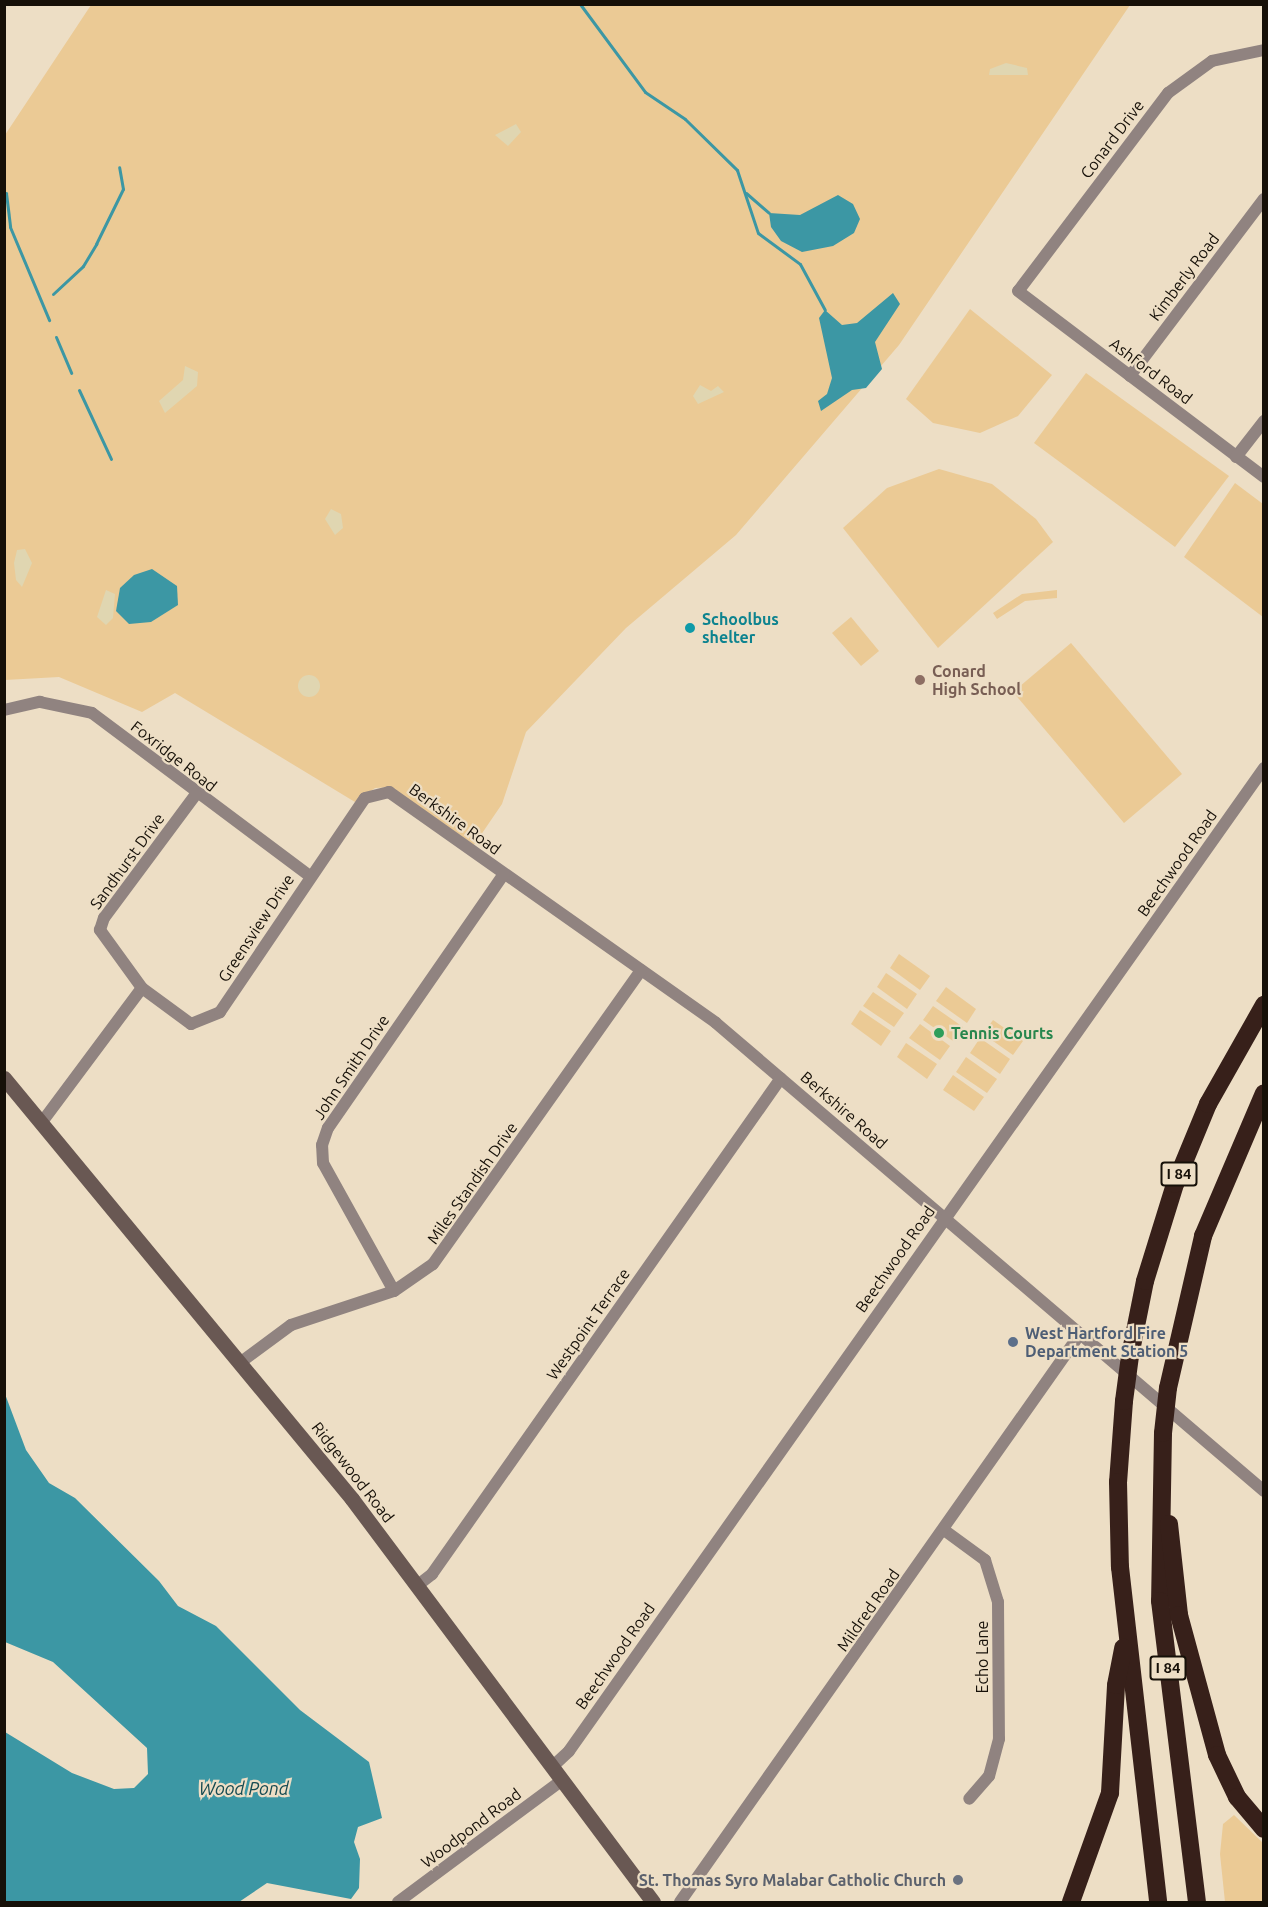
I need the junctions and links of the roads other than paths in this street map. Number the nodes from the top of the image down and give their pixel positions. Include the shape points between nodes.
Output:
1 (1263, 50) edge
2 (1263, 199) edge
3 (1018, 291) joint
4 (1130, 376) junction
5 (1263, 421) edge
6 (1236, 457) junction
7 (1263, 477) edge
8 (4, 710) edge
9 (1263, 768) edge
10 (378, 793) joint
11 (196, 794) junction
12 (504, 874) junction
13 (310, 876) junction
14 (641, 970) junction
15 (142, 988) junction
16 (1263, 1005) edge
17 (4, 1078) edge
18 (781, 1078) junction
19 (1263, 1093) edge
20 (42, 1122) junction
21 (945, 1218) junction
22 (394, 1291) junction
23 (1080, 1334) junction
24 (241, 1362) junction
25 (1161, 1455) junction
26 (1263, 1491) edge
27 (944, 1530) junction
28 (418, 1586) junction
29 (1126, 1635) junction
30 (552, 1767) junction
31 (562, 1780) junction
32 (969, 1799) dead end
33 (1263, 1829) edge
34 (399, 1902) edge
35 (653, 1902) edge
36 (680, 1902) edge
37 (1071, 1902) edge
38 (1158, 1902) edge
39 (1197, 1902) edge

1 - 3 street, Conard Drive via 1212,61 1168,93
2 - 4 street, Kimberly Road
3 - 4 street, Ashford Road
4 - 6 street, Ashford Road
5 - 6 street
6 - 7 street, Ashford Road
8 - 11 street, Foxridge Road via 40,702 92,713
9 - 21 street, Beechwood Road
10 - 12 street, Berkshire Road via 389,792
10 - 13 street, Greensview Drive via 365,798
11 - 13 street, Foxridge Road
11 - 15 street, Sandhurst Drive via 104,918 100,930
12 - 14 street, Berkshire Road
12 - 22 street, John Smith Drive via 328,1128 322,1145 323,1163
13 - 15 street, Greensview Drive via 220,1012 191,1024
14 - 18 street, Berkshire Road
14 - 22 street, Miles Standish Drive via 444,1253
15 - 20 street
16 - 29 highway, I 84, bridge via 1212,1097 1178,1176 1145,1281 1124,1401 1118,1516
17 - 20 main road, Ridgewood Road
18 - 21 street, Berkshire Road
18 - 28 street, Westpoint Terrace via 432,1574
19 - 25 highway, I 84, bridge via 1203,1236 1168,1388
20 - 24 main road, Ridgewood Road
21 - 23 street, Berkshire Road
21 - 30 street, Beechwood Road via 569,1751
22 - 24 street, Miles Standish Drive via 291,1325
23 - 26 street, Berkshire Road
23 - 27 street, Mildred Road
24 - 28 main road, Ridgewood Road
25 - 33 highway via 1177,1605 1192,1669 1226,1777
25 - 39 highway, I 84 via 1160,1601
27 - 32 street, Echo Lane via 985,1560 998,1602 999,1739 989,1776
27 - 36 street, Mildred Road
28 - 30 main road, Ridgewood Road
29 - 37 highway via 1116,1685 1110,1794
29 - 38 highway, I 84
30 - 31 main road, Ridgewood Road
31 - 34 street, Woodpond Road
31 - 35 main road, Ridgewood Road

